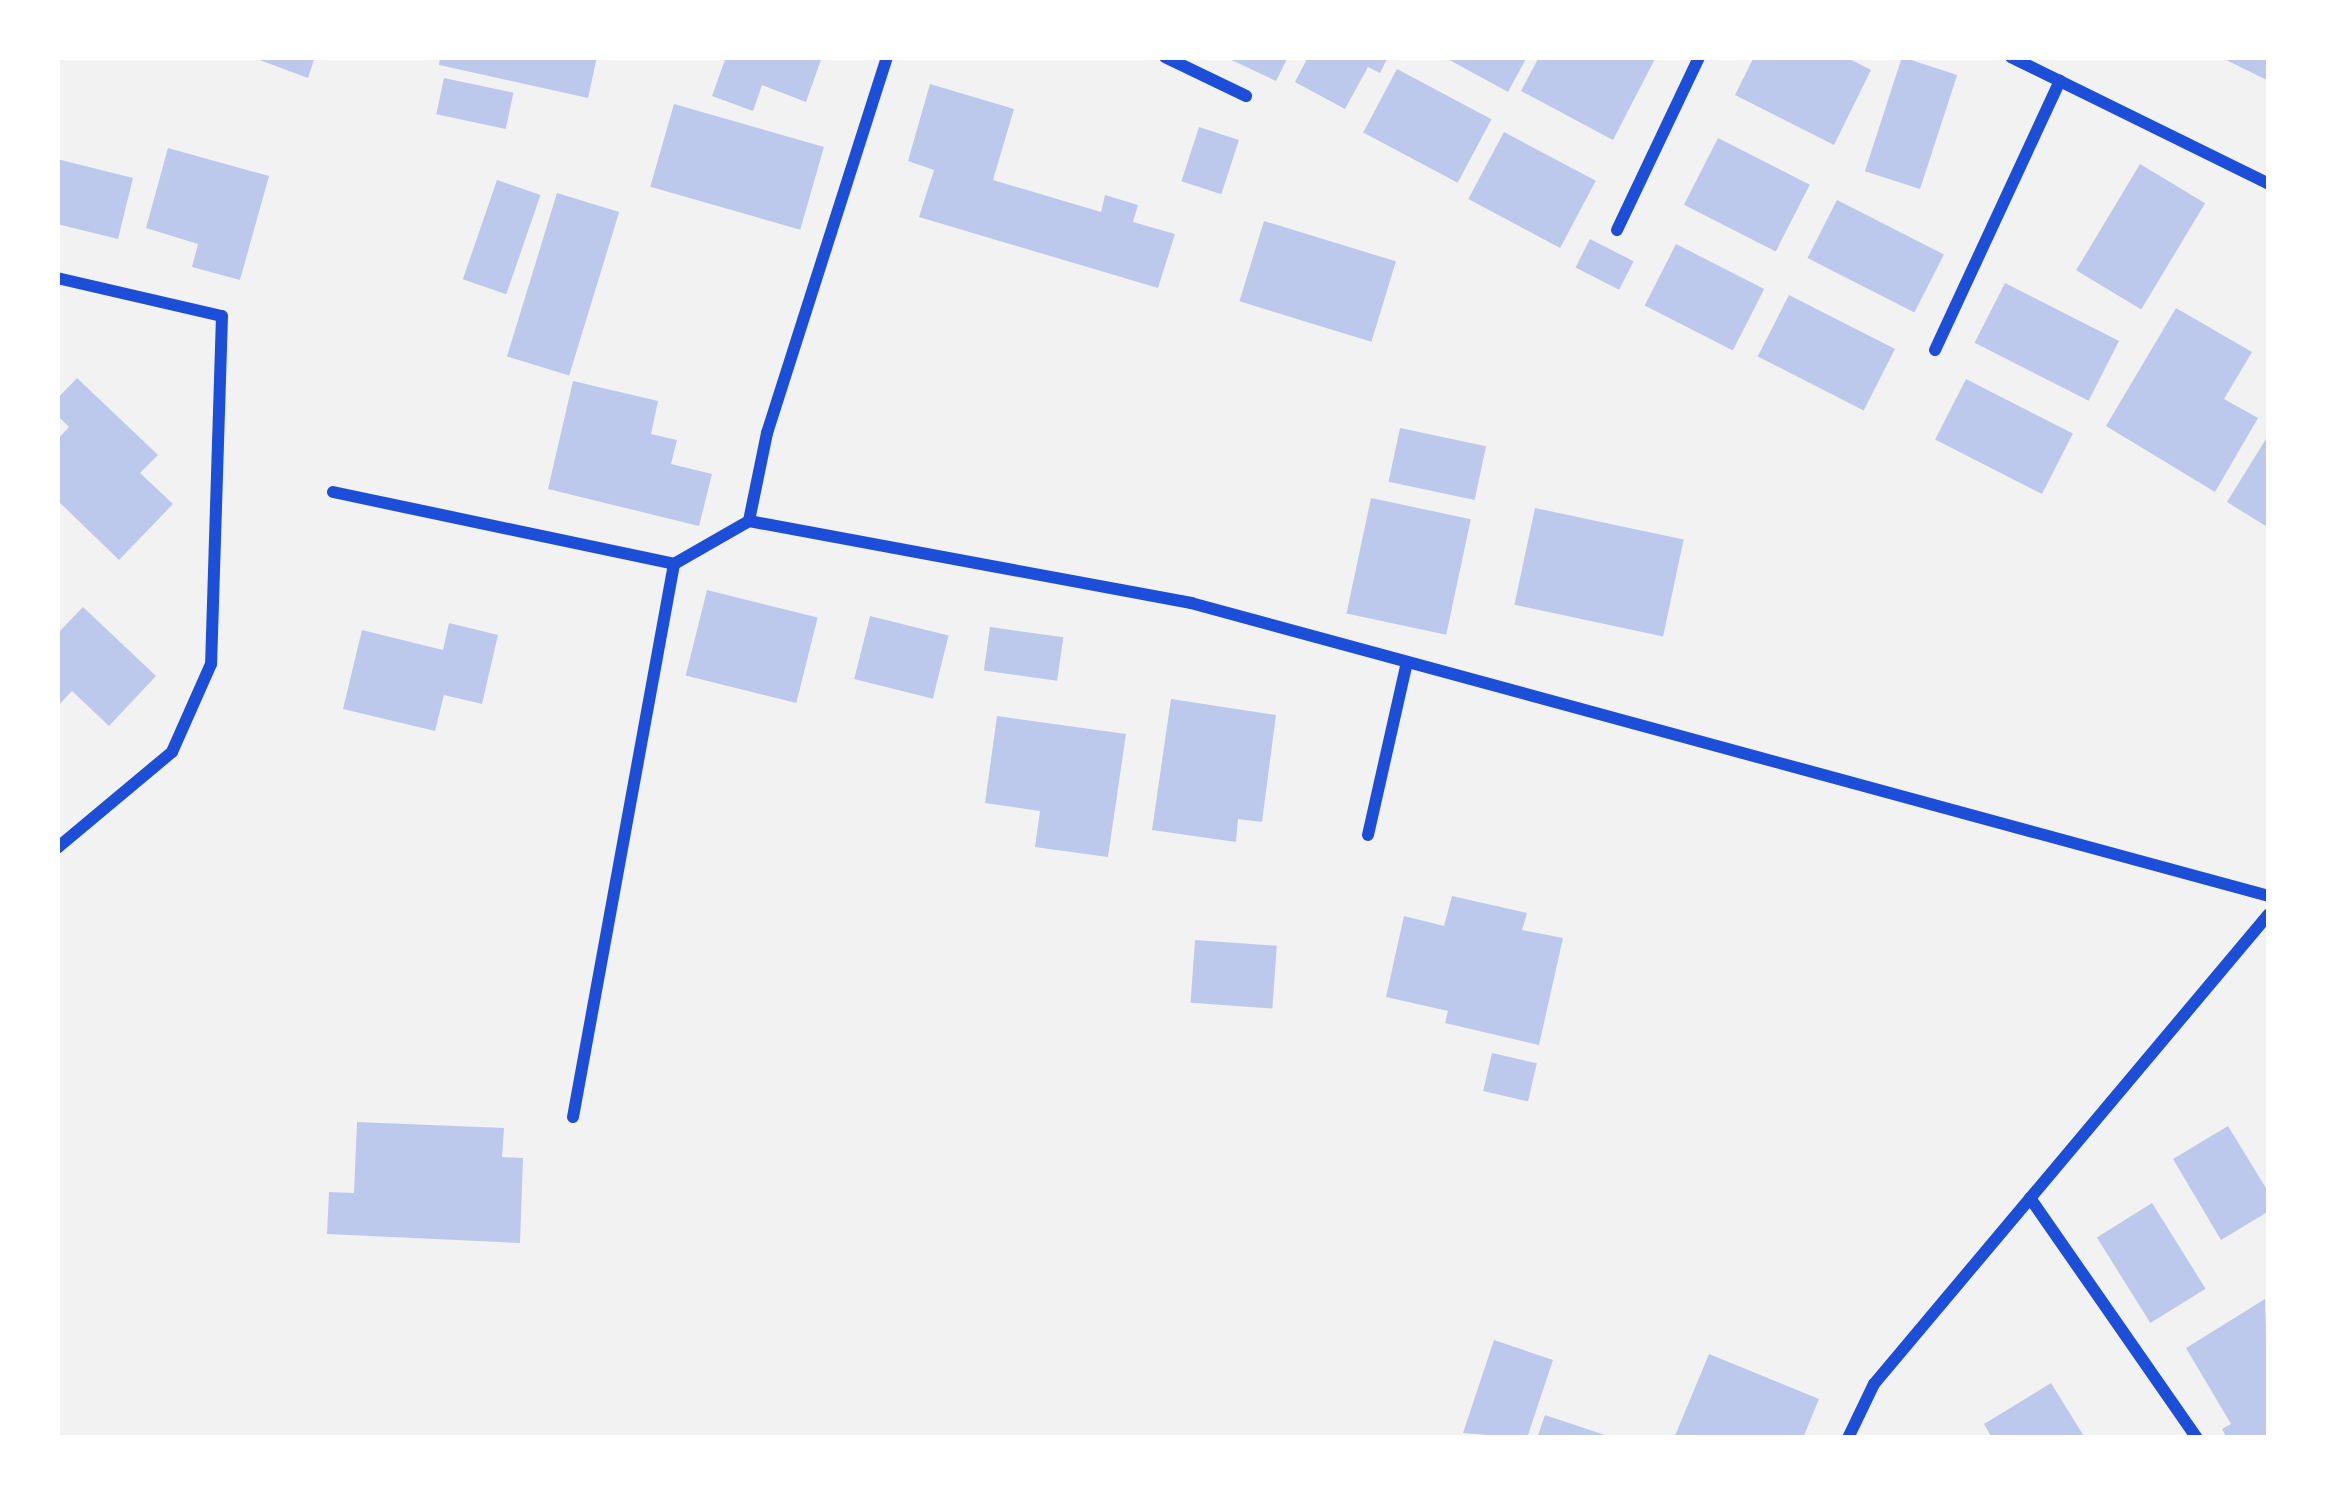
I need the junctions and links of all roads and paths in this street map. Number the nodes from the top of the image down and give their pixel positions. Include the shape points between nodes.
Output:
1 (887, 57) edge
2 (1165, 57) edge
3 (1699, 57) edge
4 (2011, 57) edge
5 (2060, 81) junction
6 (1246, 96) dead end
7 (2269, 184) edge
8 (1617, 230) dead end
9 (57, 278) edge
10 (1935, 350) dead end
11 (333, 492) dead end
12 (748, 521) junction
13 (674, 564) junction
14 (1407, 662) junction
15 (1368, 835) dead end
16 (57, 848) edge
17 (2269, 896) edge
18 (2269, 914) edge
19 (573, 1118) dead end
20 (2030, 1198) junction
21 (1848, 1438) edge
22 (2197, 1438) edge

1 - 12 street via 767,433
2 - 6 street
3 - 8 street
4 - 5 street
5 - 7 street
5 - 10 street
9 - 16 street via 222,316 211,664 172,752
11 - 13 street
12 - 13 street
12 - 14 street via 1191,602
13 - 19 street
14 - 15 street
14 - 17 street
18 - 20 street
20 - 21 street via 1874,1384
20 - 22 street

